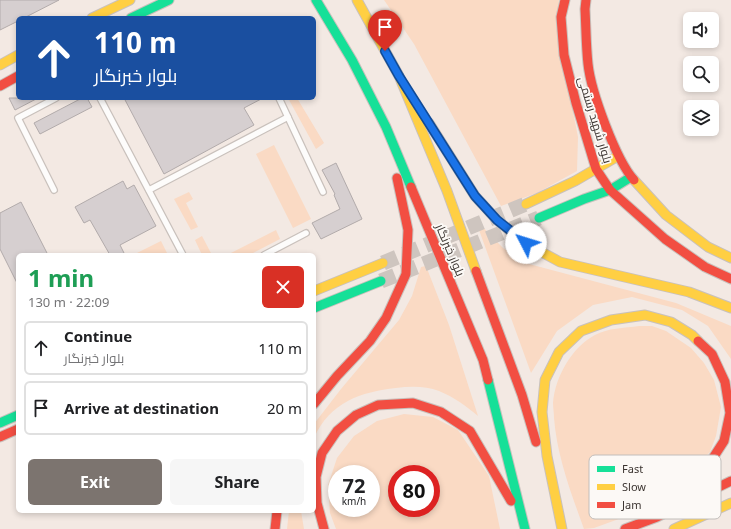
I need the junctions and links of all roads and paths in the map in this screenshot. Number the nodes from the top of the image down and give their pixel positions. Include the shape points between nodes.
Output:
1 (130, 0) edge
2 (169, 0) edge
3 (316, 0) edge
4 (357, 0) edge
5 (564, 0) edge
6 (586, 0) edge
7 (96, 16) edge
8 (135, 16) edge
9 (16, 57) edge
10 (0, 65) edge
11 (399, 76) junction
12 (16, 77) edge
13 (0, 86) edge
14 (52, 100) edge
15 (101, 100) edge
16 (280, 100) edge
17 (288, 117) junction
18 (386, 127) junction
19 (618, 156) junction
20 (596, 169) junction
21 (631, 177) junction
22 (54, 190) dead end
23 (149, 190) junction
24 (610, 190) junction
25 (323, 192) dead end
26 (526, 204) tunnel mouth
27 (539, 218) tunnel mouth
28 (306, 233) dead end
29 (182, 253) edge
30 (268, 253) edge
31 (731, 258) edge
32 (383, 262) tunnel mouth
33 (731, 279) edge
34 (381, 281) tunnel mouth
35 (316, 290) edge
36 (316, 307) edge
37 (731, 308) edge
38 (316, 402) edge
39 (16, 416) edge
40 (0, 423) edge
41 (16, 430) edge
42 (0, 437) edge
43 (715, 455) edge
44 (731, 481) edge
45 (721, 486) edge
46 (731, 503) edge
47 (558, 508) junction
48 (721, 508) edge
49 (277, 513) edge
50 (650, 519) edge
51 (696, 519) edge
52 (647, 520) joint
53 (524, 526) edge
54 (275, 529) edge
55 (324, 529) edge
56 (562, 529) edge
57 (624, 529) edge
58 (674, 529) edge

1 - 7 main road
2 - 8 main road
3 - 18 main road, بلوار خبرنگار via 352,60
4 - 11 main road, بلوار خبرنگار
5 - 20 main road, بلوار شهید رستمی via 561,17 564,55
6 - 19 main road, بلوار شهید رستمی via 588,65 597,100
9 - 10 main road
11 - 37 main road via 475,196 497,220 526,243 560,262 689,292
11 - 47 main road, بلوار خبرنگار via 447,191 514,373
12 - 13 main road
14 - 22 lane via 18,118
15 - 23 lane
16 - 17 lane
17 - 23 lane
17 - 25 lane
18 - 38 main road via 408,230 406,274 386,318 370,341
18 - 53 main road, بلوار خبرنگار via 483,360
19 - 20 main road
19 - 21 main road, بلوار شهید رستمی
20 - 24 main road, بلوار شهید رستمی
20 - 26 main road
21 - 24 main road
21 - 31 main road, بلوار شهید رستمی via 666,215 708,247
23 - 29 lane
24 - 27 main road via 584,198
24 - 33 main road, بلوار شهید رستمی via 665,239 705,267
28 - 30 lane
32 - 35 main road
34 - 36 main road
39 - 40 main road
41 - 42 main road
43 - 47 main road via 724,441 730,413 725,382 712,354 692,335 671,322 645,315 610,320 581,331 559,352 545,380 542,412 547,456
44 - 45 main road
46 - 48 main road
47 - 56 main road
49 - 54 main road
50 - 52 main road
51 - 58 main road
52 - 57 main road
53 - 55 main road via 470,431 441,412 413,403 378,405 356,415 337,431 322,453 316,477 317,503

